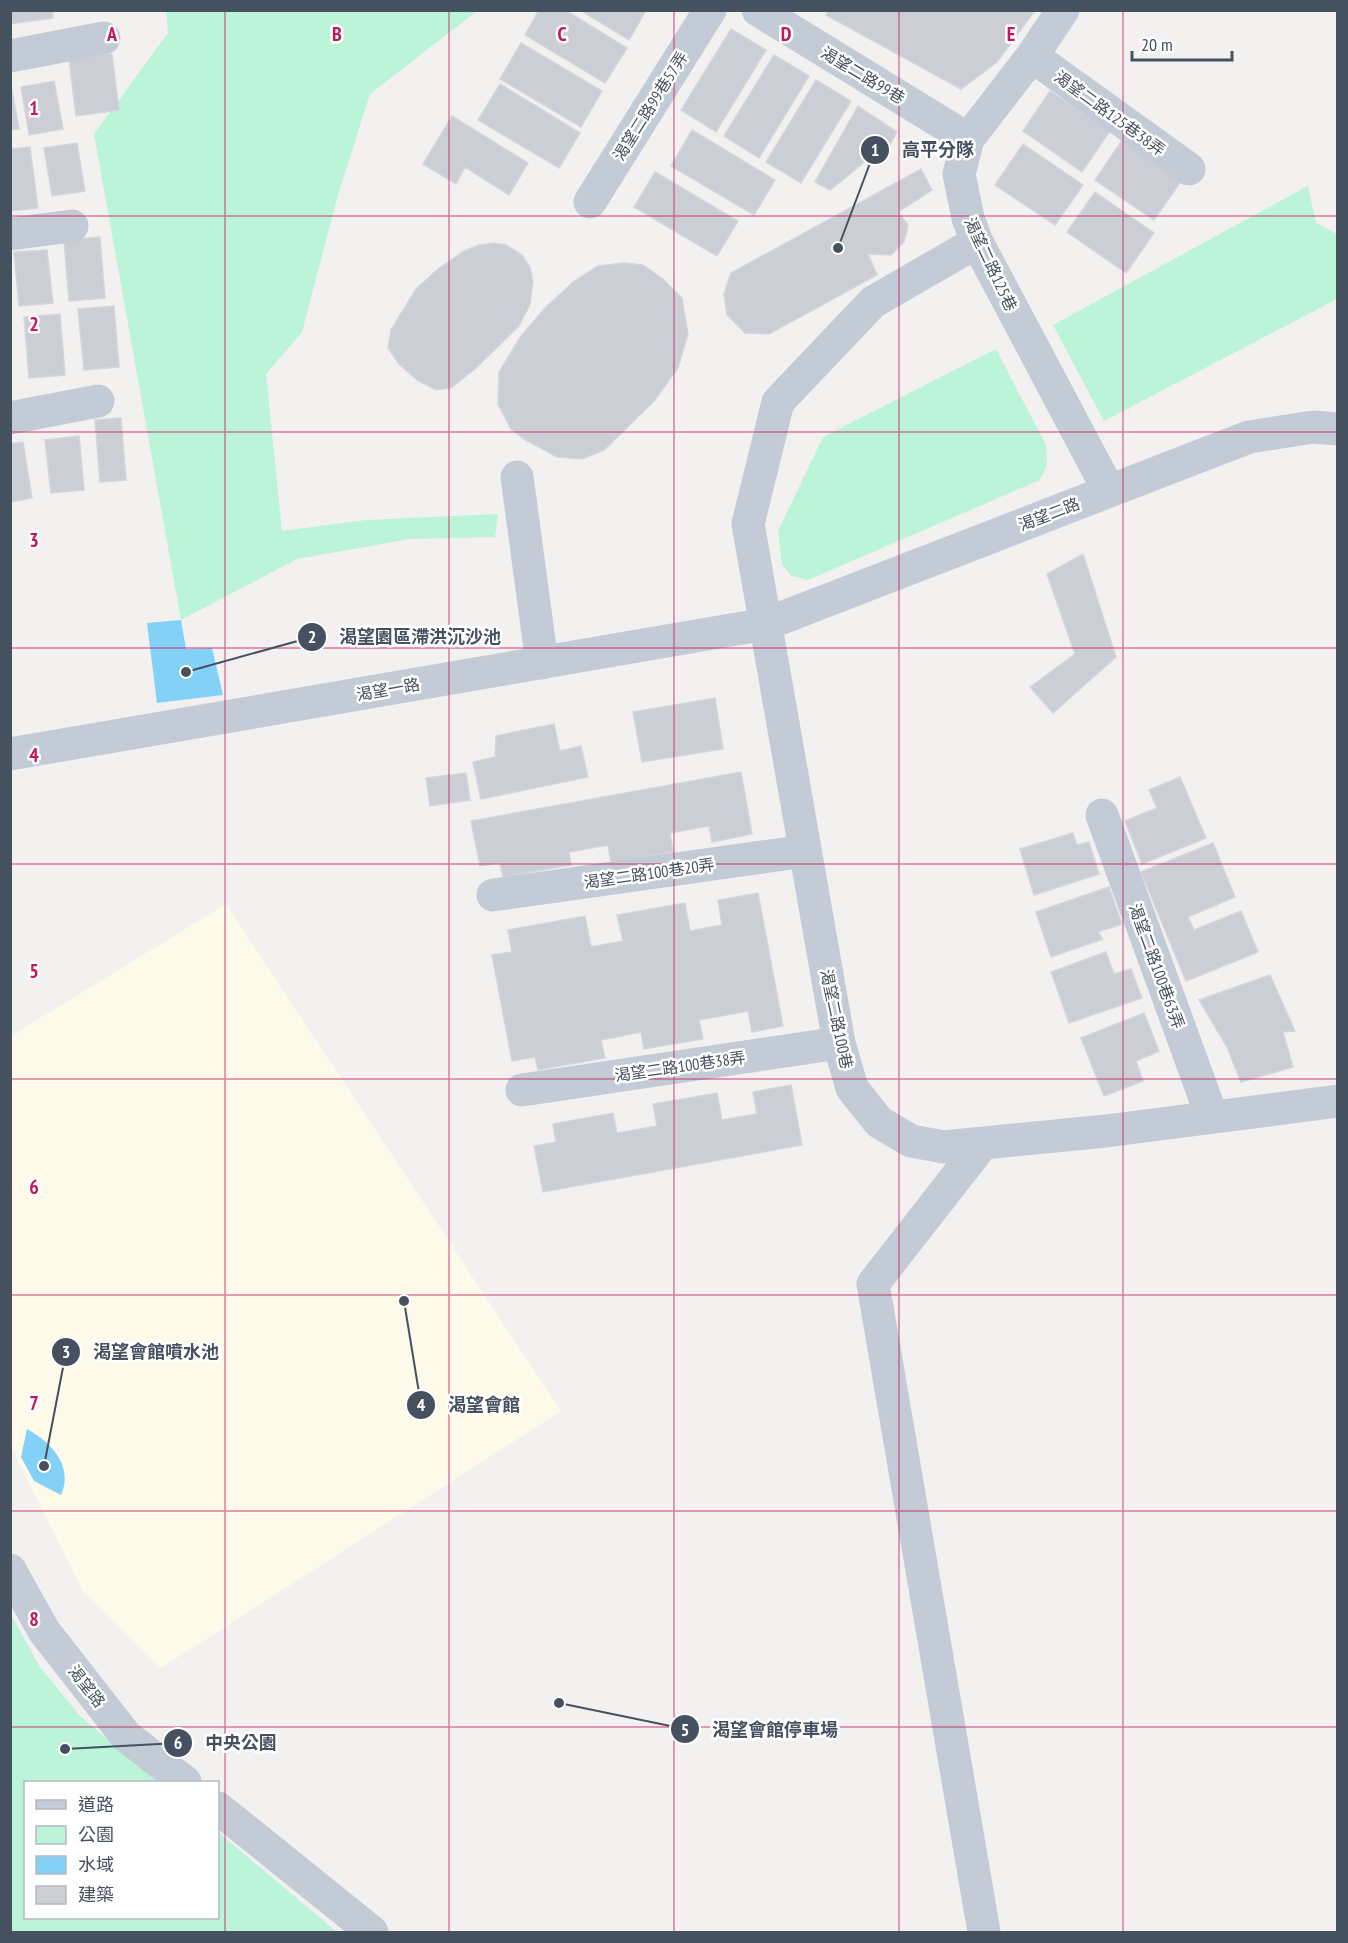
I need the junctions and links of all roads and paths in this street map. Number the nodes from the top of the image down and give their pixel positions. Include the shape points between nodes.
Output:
1 (710, 10) edge
2 (758, 10) edge
3 (1063, 10) edge
4 (104, 38) dead end
5 (10, 56) edge
6 (1032, 56) junction
7 (968, 139) junction
8 (1189, 169) dead end
9 (590, 202) dead end
10 (72, 226) dead end
11 (10, 234) edge
12 (977, 242) junction
13 (98, 401) dead end
14 (10, 418) edge
15 (1338, 429) edge
16 (517, 477) dead end
17 (1109, 491) junction
18 (766, 624) junction
19 (542, 663) junction
20 (10, 754) edge
21 (1102, 815) dead end
22 (805, 851) junction
23 (493, 895) dead end
24 (839, 1043) junction
25 (522, 1090) dead end
26 (1338, 1101) edge
27 (1212, 1117) junction
28 (983, 1143) junction
29 (10, 1570) edge
30 (184, 1781) edge
31 (219, 1809) edge
32 (372, 1932) edge
33 (984, 1932) edge

1 - 9 street, 渴望二路99巷57弄
2 - 7 street, 渴望二路99巷
3 - 6 street, 渴望二路125巷
4 - 5 street
6 - 7 street, 渴望二路125巷
6 - 8 street, 渴望二路125巷38弄
7 - 12 street, 渴望二路125巷 via 959,174
10 - 11 street
12 - 17 street, 渴望二路125巷
12 - 18 street, 渴望二路100巷 via 873,302 778,402 747,524
13 - 14 street
15 - 17 street, 渴望二路 via 1313,427 1250,437
16 - 19 street
17 - 18 street, 渴望二路
18 - 19 street, 渴望一路
18 - 22 street, 渴望二路100巷
19 - 20 street, 渴望一路
21 - 27 street, 渴望二路100巷63弄
22 - 23 street, 渴望二路100巷20弄
22 - 24 street, 渴望二路100巷
24 - 25 street, 渴望二路100巷38弄
24 - 28 street, 渴望二路100巷 via 852,1088 879,1122 911,1141 944,1147
26 - 27 street, 渴望二路100巷
27 - 28 street, 渴望二路100巷
28 - 33 street via 873,1284
29 - 30 street, 渴望路 via 44,1631 126,1736
31 - 32 street

